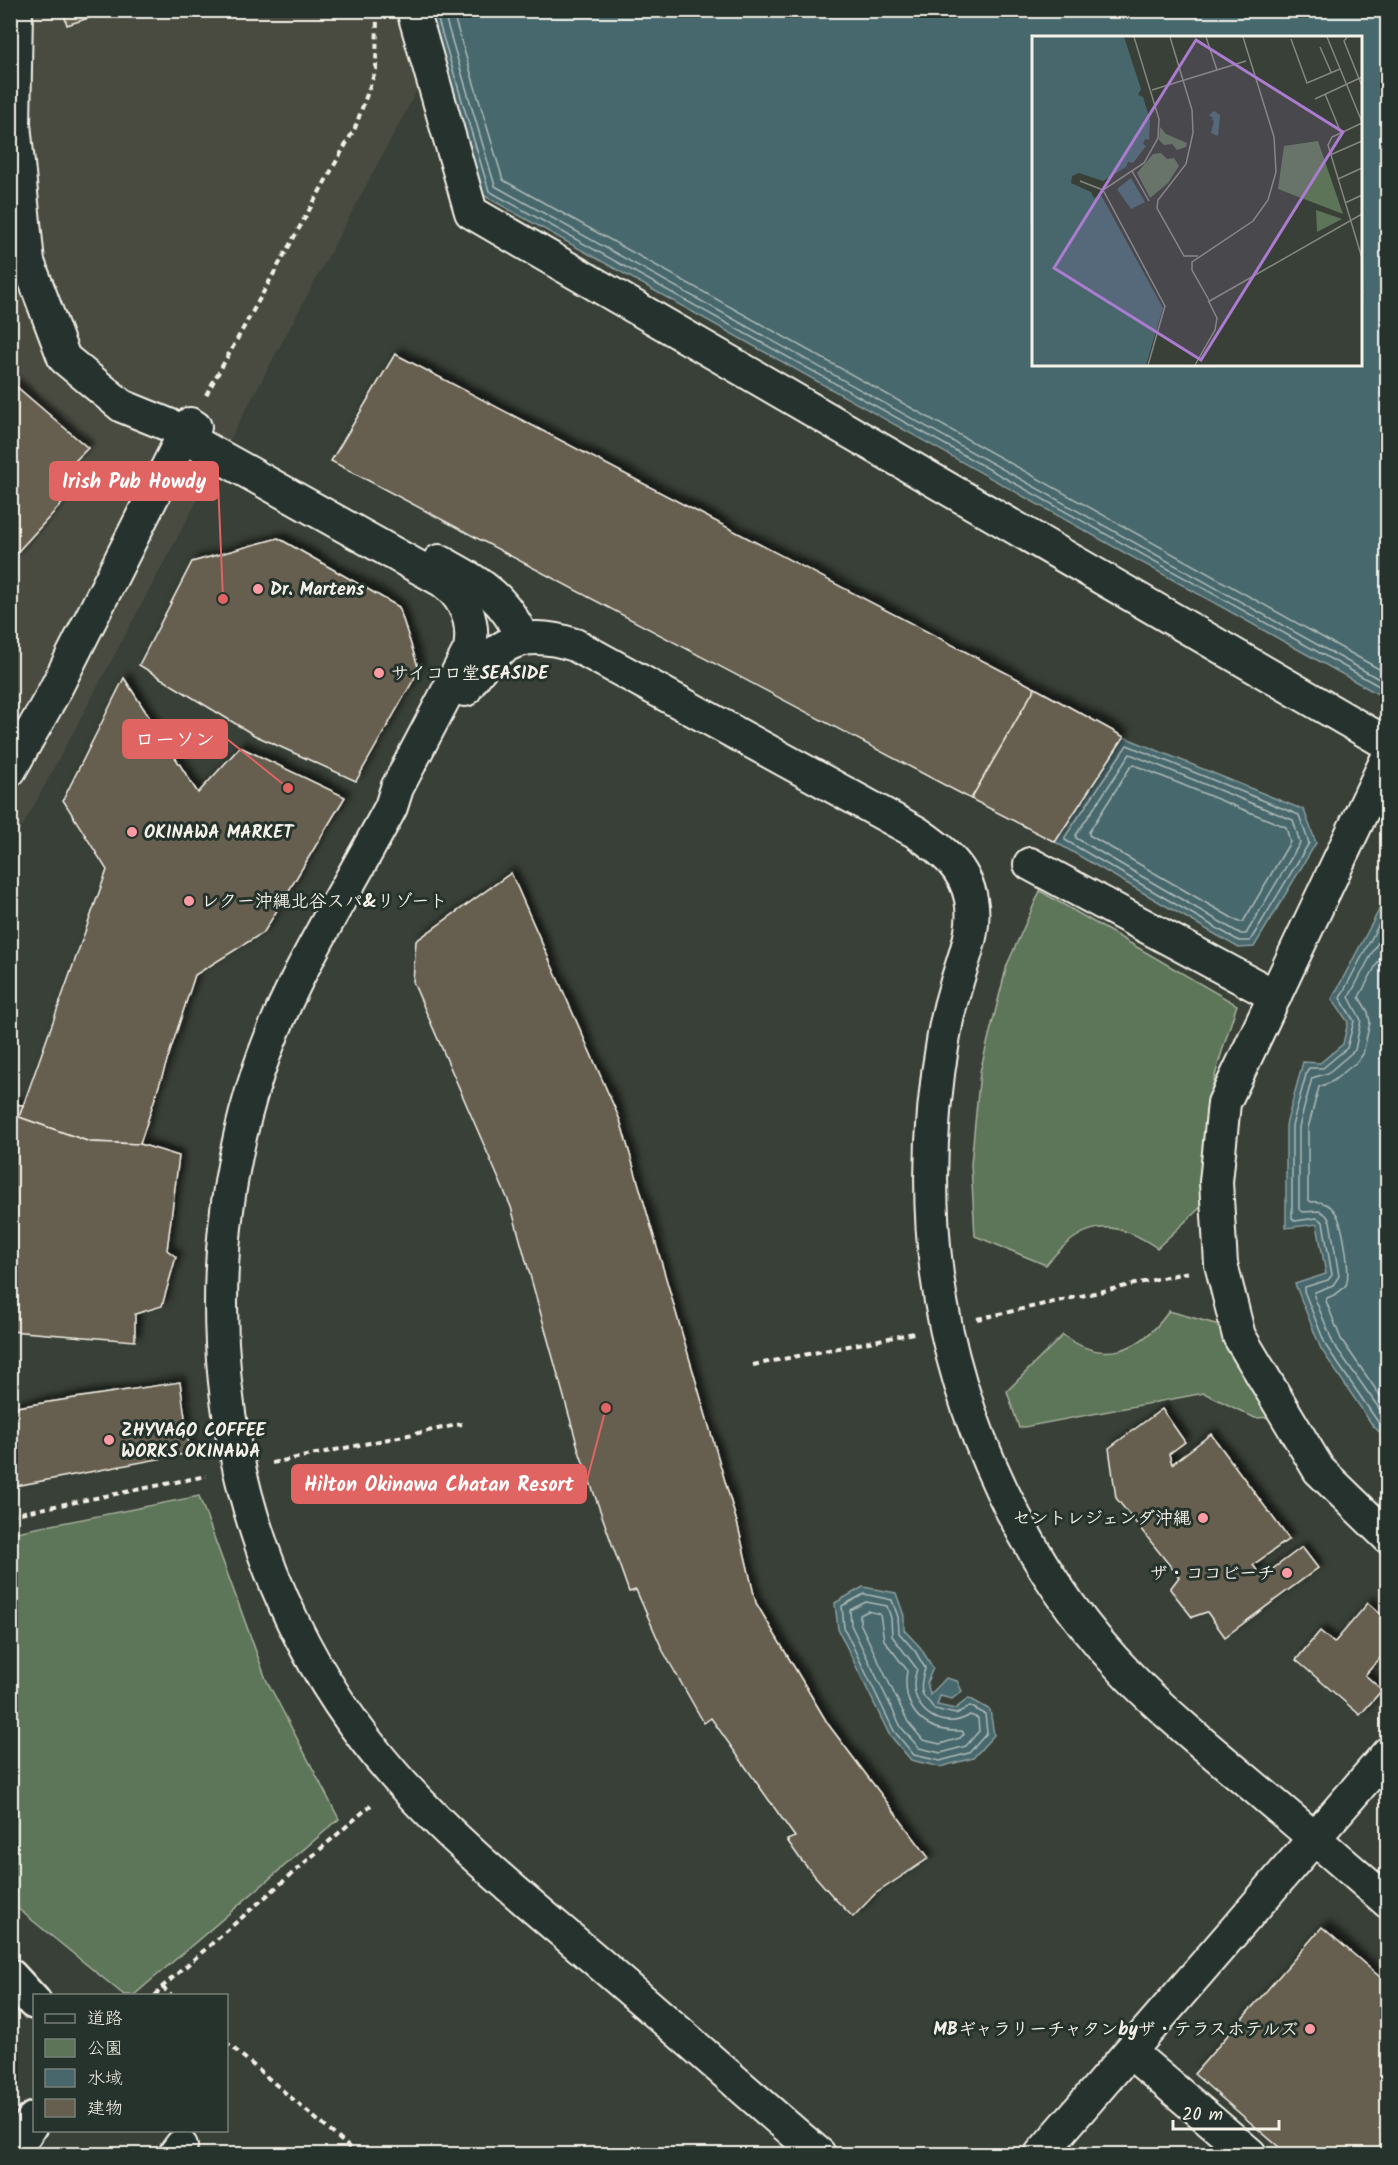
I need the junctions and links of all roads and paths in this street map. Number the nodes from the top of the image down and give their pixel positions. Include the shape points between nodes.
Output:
1 (16, 10) edge
2 (377, 10) edge
3 (413, 10) edge
4 (186, 431) junction
5 (523, 639) junction
6 (1388, 744) edge
7 (1388, 757) edge
8 (10, 770) edge
9 (391, 807) junction
10 (1030, 864) dead end
11 (1275, 996) junction
12 (1221, 1264) junction
13 (972, 1320) dead end
14 (920, 1332) dead end
15 (753, 1365) dead end
16 (462, 1425) dead end
17 (268, 1464) dead end
18 (206, 1476) dead end
19 (10, 1515) edge
20 (1388, 1537) edge
21 (1388, 1753) edge
22 (371, 1805) dead end
23 (1314, 1838) junction
24 (1388, 1902) edge
25 (10, 1976) edge
26 (162, 1987) junction
27 (156, 1994) edge
28 (171, 1994) edge
29 (33, 2001) edge
30 (228, 2044) edge
31 (1130, 2052) junction
32 (33, 2121) edge
33 (14, 2154) edge
34 (357, 2154) edge
35 (819, 2154) edge
36 (1041, 2154) edge
37 (1250, 2154) edge

1 - 4 street via 14,124 28,262 64,358 122,406
2 - 4 path via 376,69 355,128
3 - 6 street via 471,212
4 - 5 street via 487,589 505,607
4 - 8 street via 53,694
4 - 9 street via 443,581 463,602 473,632 470,649 397,788
5 - 9 street via 494,654 480,669 407,794
5 - 23 street via 540,636 587,650 916,832 947,855 959,870 971,900 972,929 955,986 939,1067 931,1201 942,1305 973,1420 1001,1488 1032,1546 1074,1609 1112,1656 1182,1725
7 - 11 street
9 - 35 street via 283,1009 237,1143 224,1223 220,1329 231,1427 251,1514 274,1578 305,1643 347,1712 394,1775 499,1877
10 - 11 street
11 - 12 street via 1224,1103 1216,1182
12 - 13 path
12 - 20 street via 1239,1336 1319,1470
14 - 15 path
16 - 17 path
18 - 19 path
21 - 23 street
22 - 26 path
23 - 24 street
23 - 31 street
25 - 29 street
26 - 27 path
26 - 28 path
30 - 34 path
31 - 36 street
31 - 37 street
32 - 33 street

